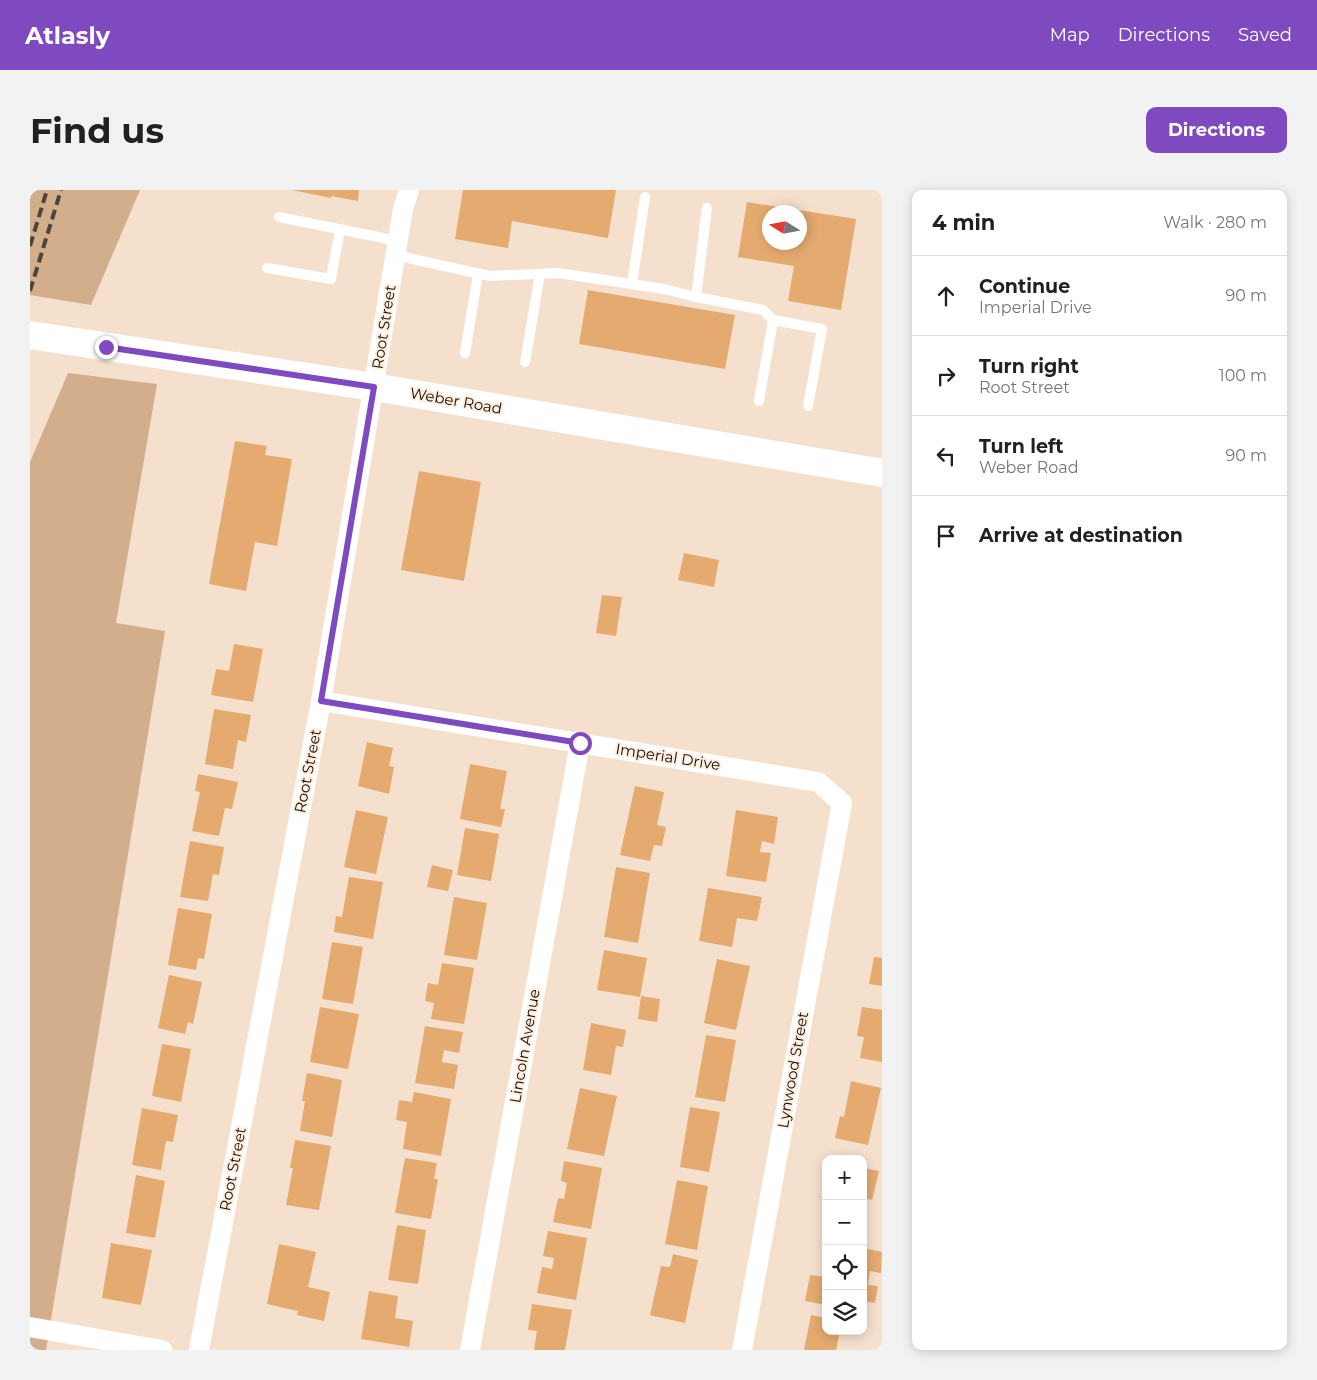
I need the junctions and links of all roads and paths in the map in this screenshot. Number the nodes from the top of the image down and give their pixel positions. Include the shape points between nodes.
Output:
1 (409, 190) edge
2 (645, 197) dead end
3 (707, 208) dead end
4 (279, 217) dead end
5 (340, 229) junction
6 (397, 248) junction
7 (268, 268) dead end
8 (478, 273) junction
9 (540, 274) junction
10 (632, 284) junction
11 (696, 297) junction
12 (773, 320) junction
13 (30, 335) edge
14 (465, 354) dead end
15 (525, 362) dead end
16 (374, 387) junction
17 (759, 401) dead end
18 (808, 406) dead end
19 (882, 473) edge
20 (321, 701) junction
21 (580, 743) junction
22 (833, 794) joint
23 (30, 1327) edge
24 (162, 1350) edge
25 (199, 1350) edge
26 (470, 1350) edge
27 (742, 1350) edge

1 - 6 street, Root Street
2 - 10 lane
3 - 11 lane
4 - 5 lane
5 - 6 lane
5 - 7 lane via 331,279
6 - 8 lane
6 - 16 street, Root Street
8 - 9 lane via 488,276
8 - 14 lane
9 - 10 lane via 558,273
9 - 15 lane
10 - 11 lane
11 - 12 lane via 763,310
12 - 17 lane
12 - 18 lane via 822,329
13 - 16 main road, Weber Road
16 - 19 main road, Weber Road
16 - 20 street, Root Street
20 - 21 street, Imperial Drive
20 - 25 street, Root Street
21 - 22 street, Imperial Drive via 818,782
21 - 26 street, Lincoln Avenue
22 - 27 street, Lynwood Street via 842,803
23 - 24 street

